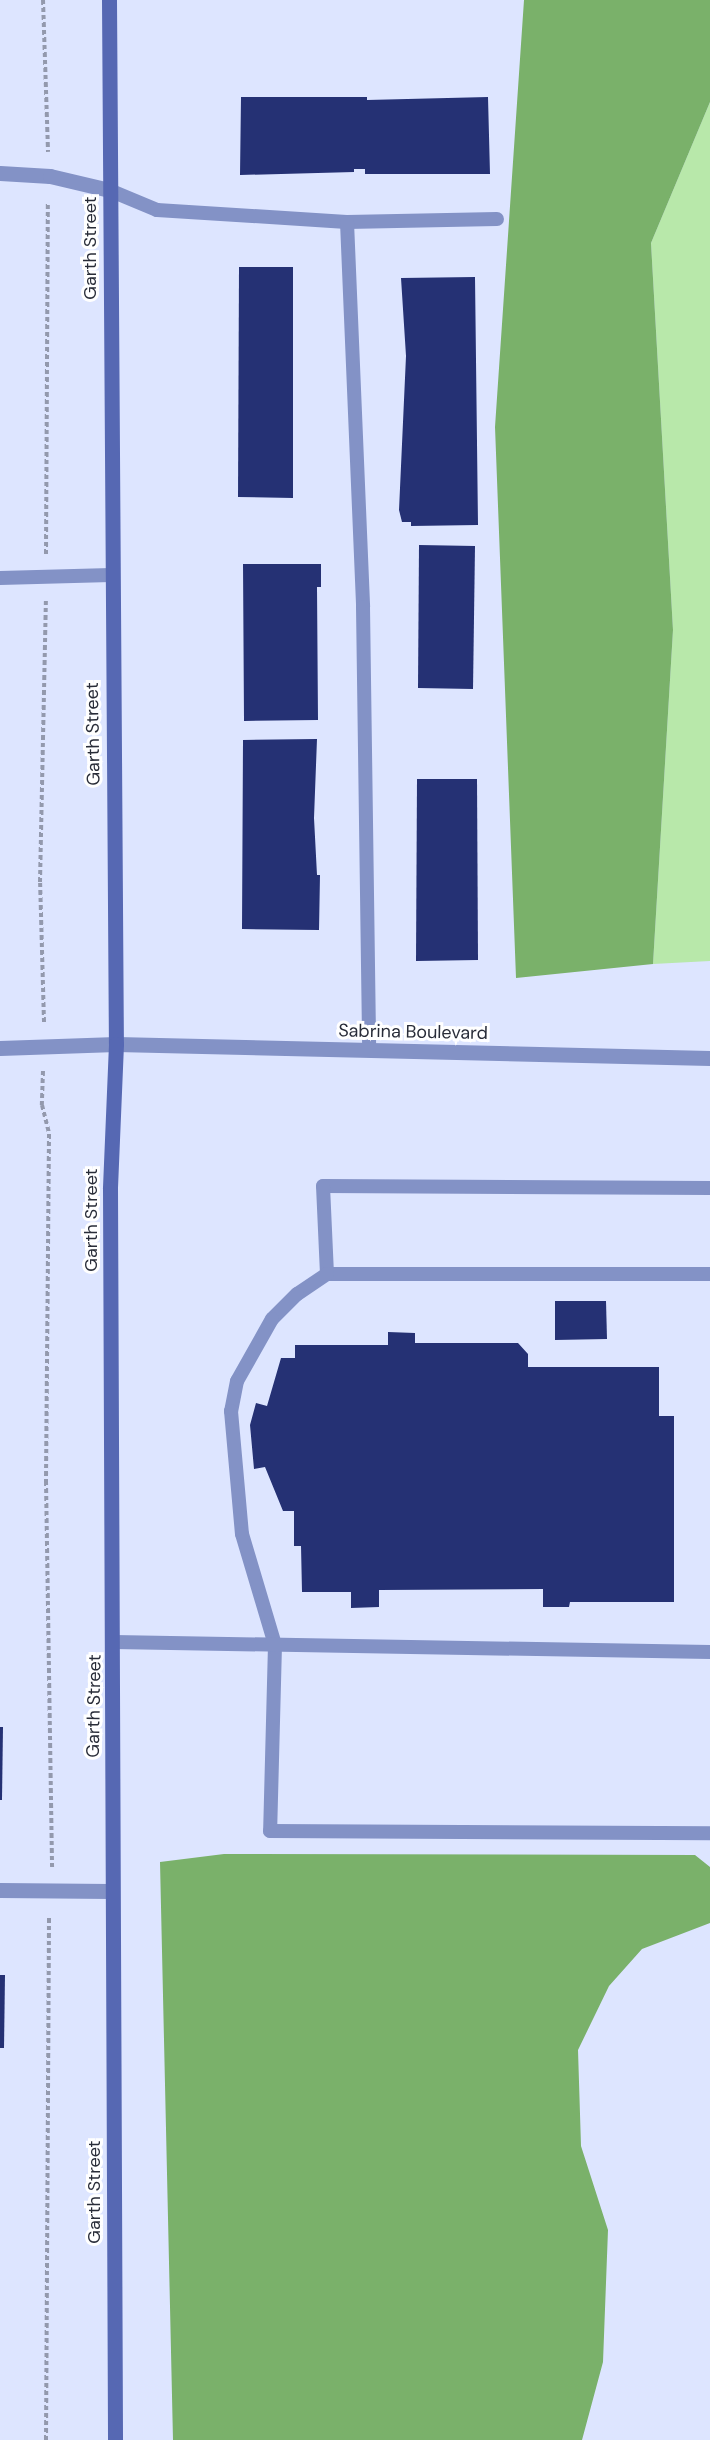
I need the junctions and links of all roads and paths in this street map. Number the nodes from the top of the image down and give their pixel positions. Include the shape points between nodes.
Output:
1 (43, 0) edge
2 (109, 0) edge
3 (0, 174) edge
4 (50, 176) junction
5 (109, 190) junction
6 (497, 219) dead end
7 (346, 222) junction
8 (111, 575) junction
9 (46, 577) junction
10 (0, 578) edge
11 (116, 1044) junction
12 (44, 1046) junction
13 (0, 1048) edge
14 (369, 1050) junction
15 (710, 1058) edge
16 (710, 1188) edge
17 (327, 1274) junction
18 (710, 1274) edge
19 (114, 1642) junction
20 (275, 1645) junction
21 (710, 1652) edge
22 (710, 1833) edge
23 (0, 1890) edge
24 (53, 1890) junction
25 (110, 1891) junction
26 (46, 2440) edge
27 (115, 2440) edge

1 - 4 path via 44,103
2 - 5 main road, Garth Street
3 - 4 street
4 - 5 street
4 - 9 path via 45,238
5 - 7 lane via 158,210
5 - 8 main road, Garth Street
6 - 7 lane
7 - 14 lane via 363,607
8 - 9 lane
8 - 11 main road, Garth Street
9 - 10 lane
9 - 12 path via 40,882
11 - 12 street, Sabrina Boulevard
11 - 14 street, Sabrina Boulevard
11 - 19 main road, Garth Street via 110,1190
12 - 13 street, Sabrina Boulevard
12 - 24 path via 42,1105 49,1134 45,1481
14 - 15 street, Sabrina Boulevard
16 - 17 lane via 323,1186
17 - 18 lane
17 - 20 lane via 297,1294 272,1318 237,1381 231,1411 242,1534
19 - 20 lane
19 - 25 main road, Garth Street
20 - 21 lane
20 - 22 lane via 270,1831
23 - 24 street
24 - 25 street
24 - 26 path via 46,1932
25 - 27 main road, Garth Street

